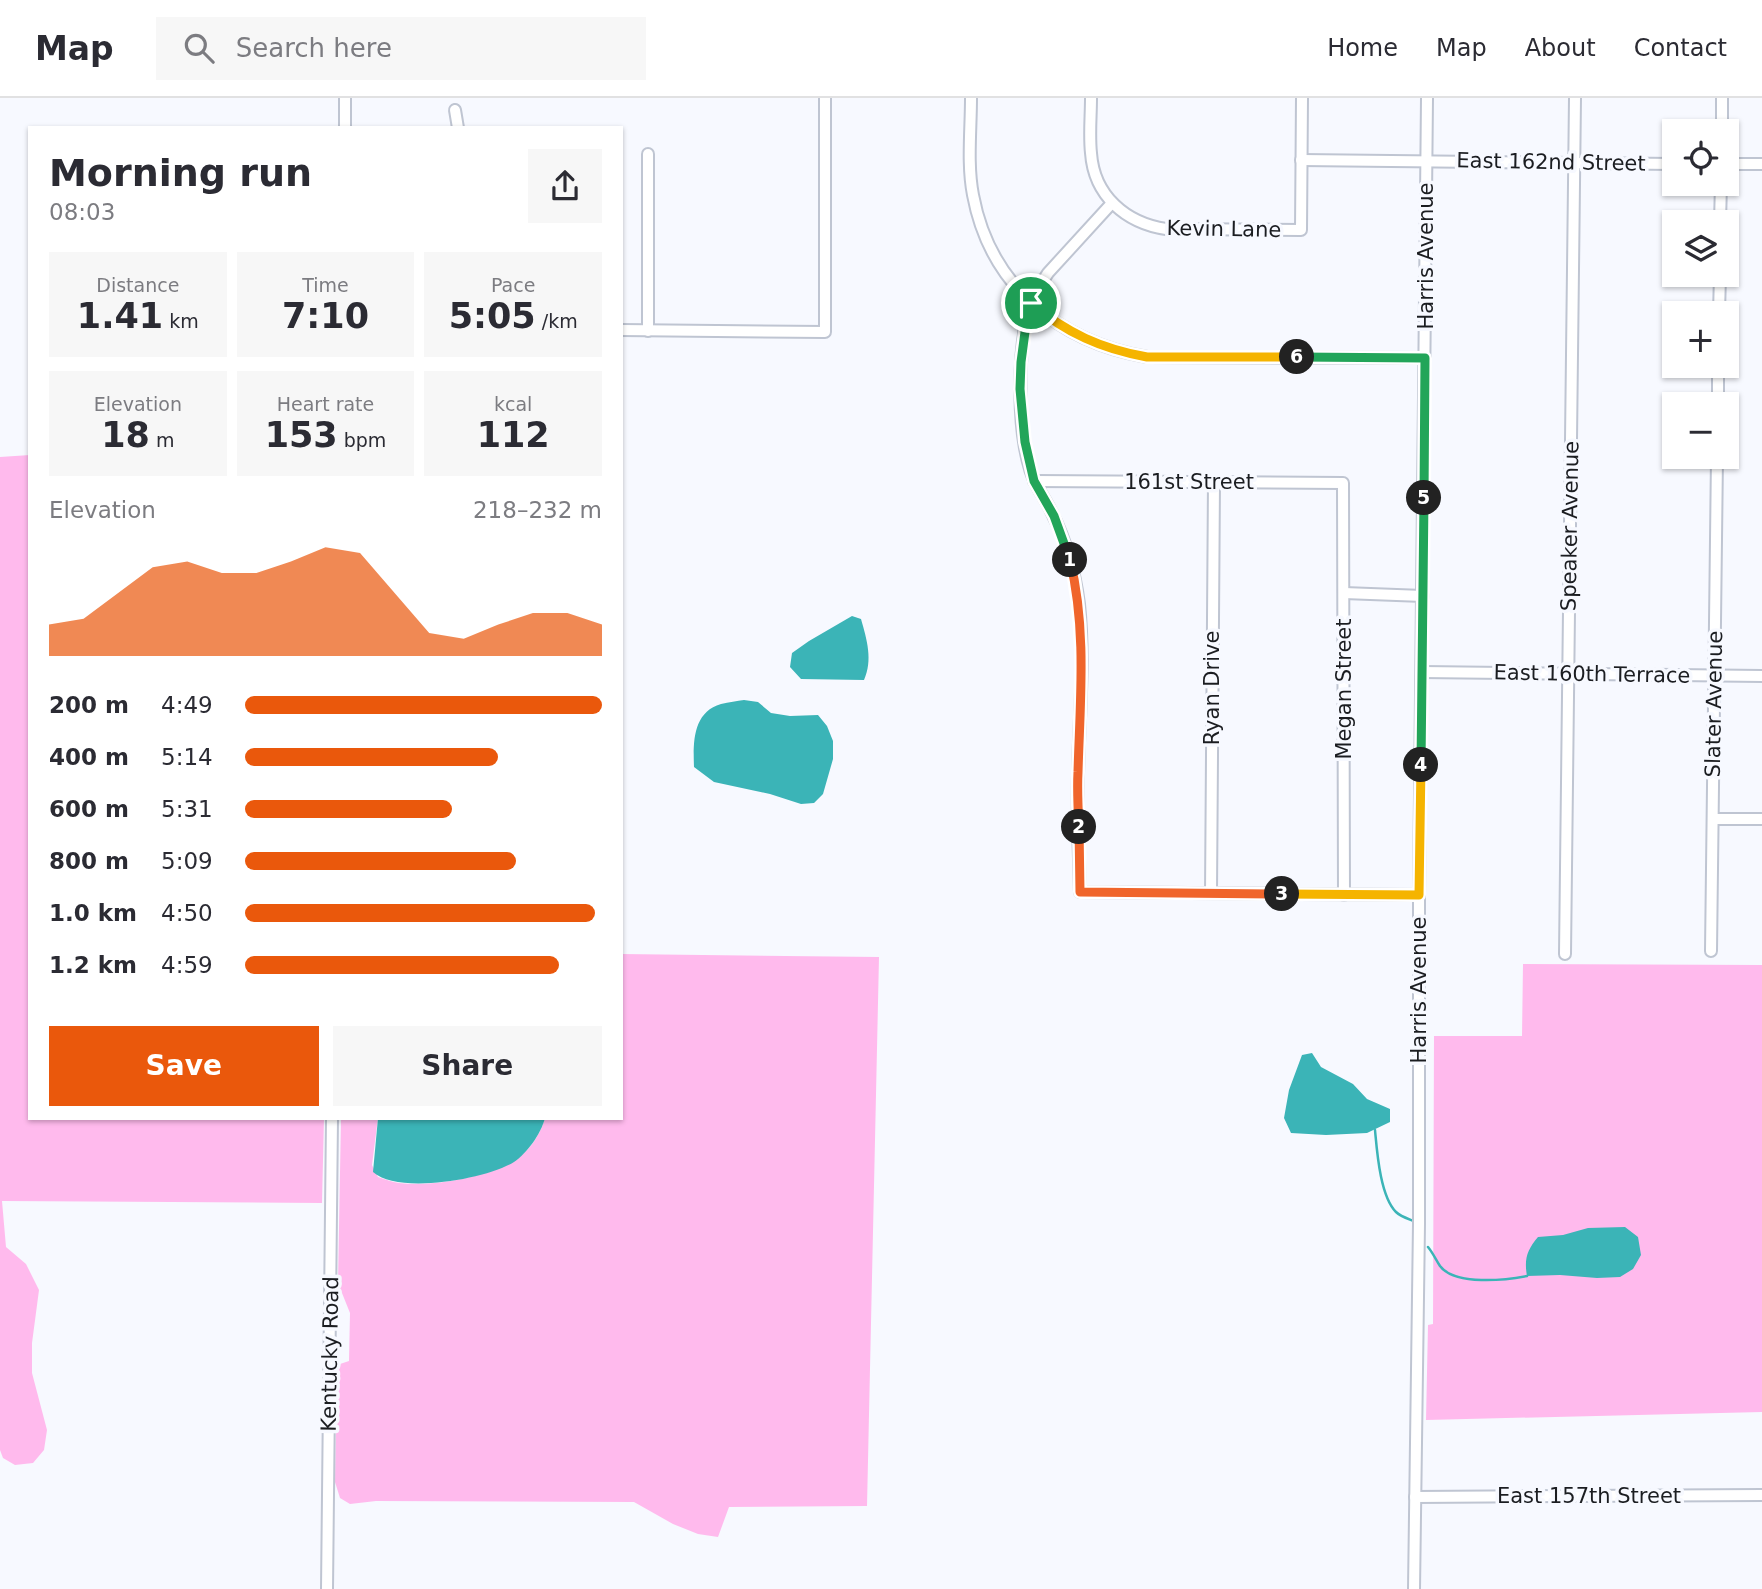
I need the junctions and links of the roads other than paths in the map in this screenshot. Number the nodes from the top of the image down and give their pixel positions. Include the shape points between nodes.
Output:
1 (345, 98) edge
2 (825, 98) edge
3 (971, 98) edge
4 (1091, 98) edge
5 (1302, 98) edge
6 (1427, 98) edge
7 (1575, 98) edge
8 (1722, 98) edge
9 (455, 110) dead end
10 (1722, 119) edge
11 (345, 126) edge
12 (458, 126) edge
13 (648, 154) dead end
14 (1301, 160) junction
15 (1426, 161) junction
16 (1574, 163) junction
17 (1662, 164) edge
18 (1739, 164) edge
19 (1762, 164) edge
20 (1112, 203) junction
21 (1031, 303) junction
22 (623, 330) edge
23 (648, 331) junction
24 (1425, 358) junction
25 (1717, 469) edge
26 (1034, 481) junction
27 (1214, 482) junction
28 (1343, 483) joint
29 (1344, 593) junction
30 (1423, 596) junction
31 (1422, 672) junction
32 (1568, 674) junction
33 (1715, 676) junction
34 (1762, 676) edge
35 (1713, 819) junction
36 (1762, 819) edge
37 (1211, 893) junction
38 (1344, 895) junction
39 (1419, 895) junction
40 (1711, 951) dead end
41 (1565, 954) dead end
42 (332, 1120) edge
43 (1762, 1495) edge
44 (1415, 1497) junction
45 (327, 1589) edge
46 (1414, 1589) edge

1 - 11 street
2 - 23 street via 825,332
3 - 21 street via 971,175 979,219 1009,278
4 - 20 street, Kevin Lane via 1093,167
5 - 14 street
6 - 15 street, Harris Avenue
7 - 16 street, Speaker Avenue
8 - 10 street
9 - 12 street
13 - 23 street
14 - 15 street, East 162nd Street
14 - 20 street, Kevin Lane via 1301,230 1166,229 1140,223
15 - 16 street, East 162nd Street
15 - 24 street, Harris Avenue
16 - 17 street, East 162nd Street
16 - 32 street, Speaker Avenue
18 - 19 street
20 - 21 street via 1048,273
21 - 24 street via 1084,339 1147,357
21 - 26 street via 1020,389
22 - 23 street
24 - 30 street, Harris Avenue
25 - 33 street, Slater Avenue
26 - 27 street, 161st Street
26 - 37 street via 1062,534 1079,603 1080,892
27 - 28 street, 161st Street
27 - 37 street, Ryan Drive
28 - 29 street, Megan Street
29 - 30 street
29 - 38 street, Megan Street
30 - 31 street, Harris Avenue
31 - 32 street, East 160th Terrace
31 - 39 street, Harris Avenue
32 - 33 street, East 160th Terrace
32 - 41 street, Speaker Avenue
33 - 34 street, East 160th Terrace
33 - 35 street, Slater Avenue
35 - 36 street
35 - 40 street, Slater Avenue
37 - 38 street
38 - 39 street
39 - 44 street, Harris Avenue
42 - 45 street, Kentucky Road
43 - 44 street, East 157th Street
44 - 46 street, Harris Avenue

